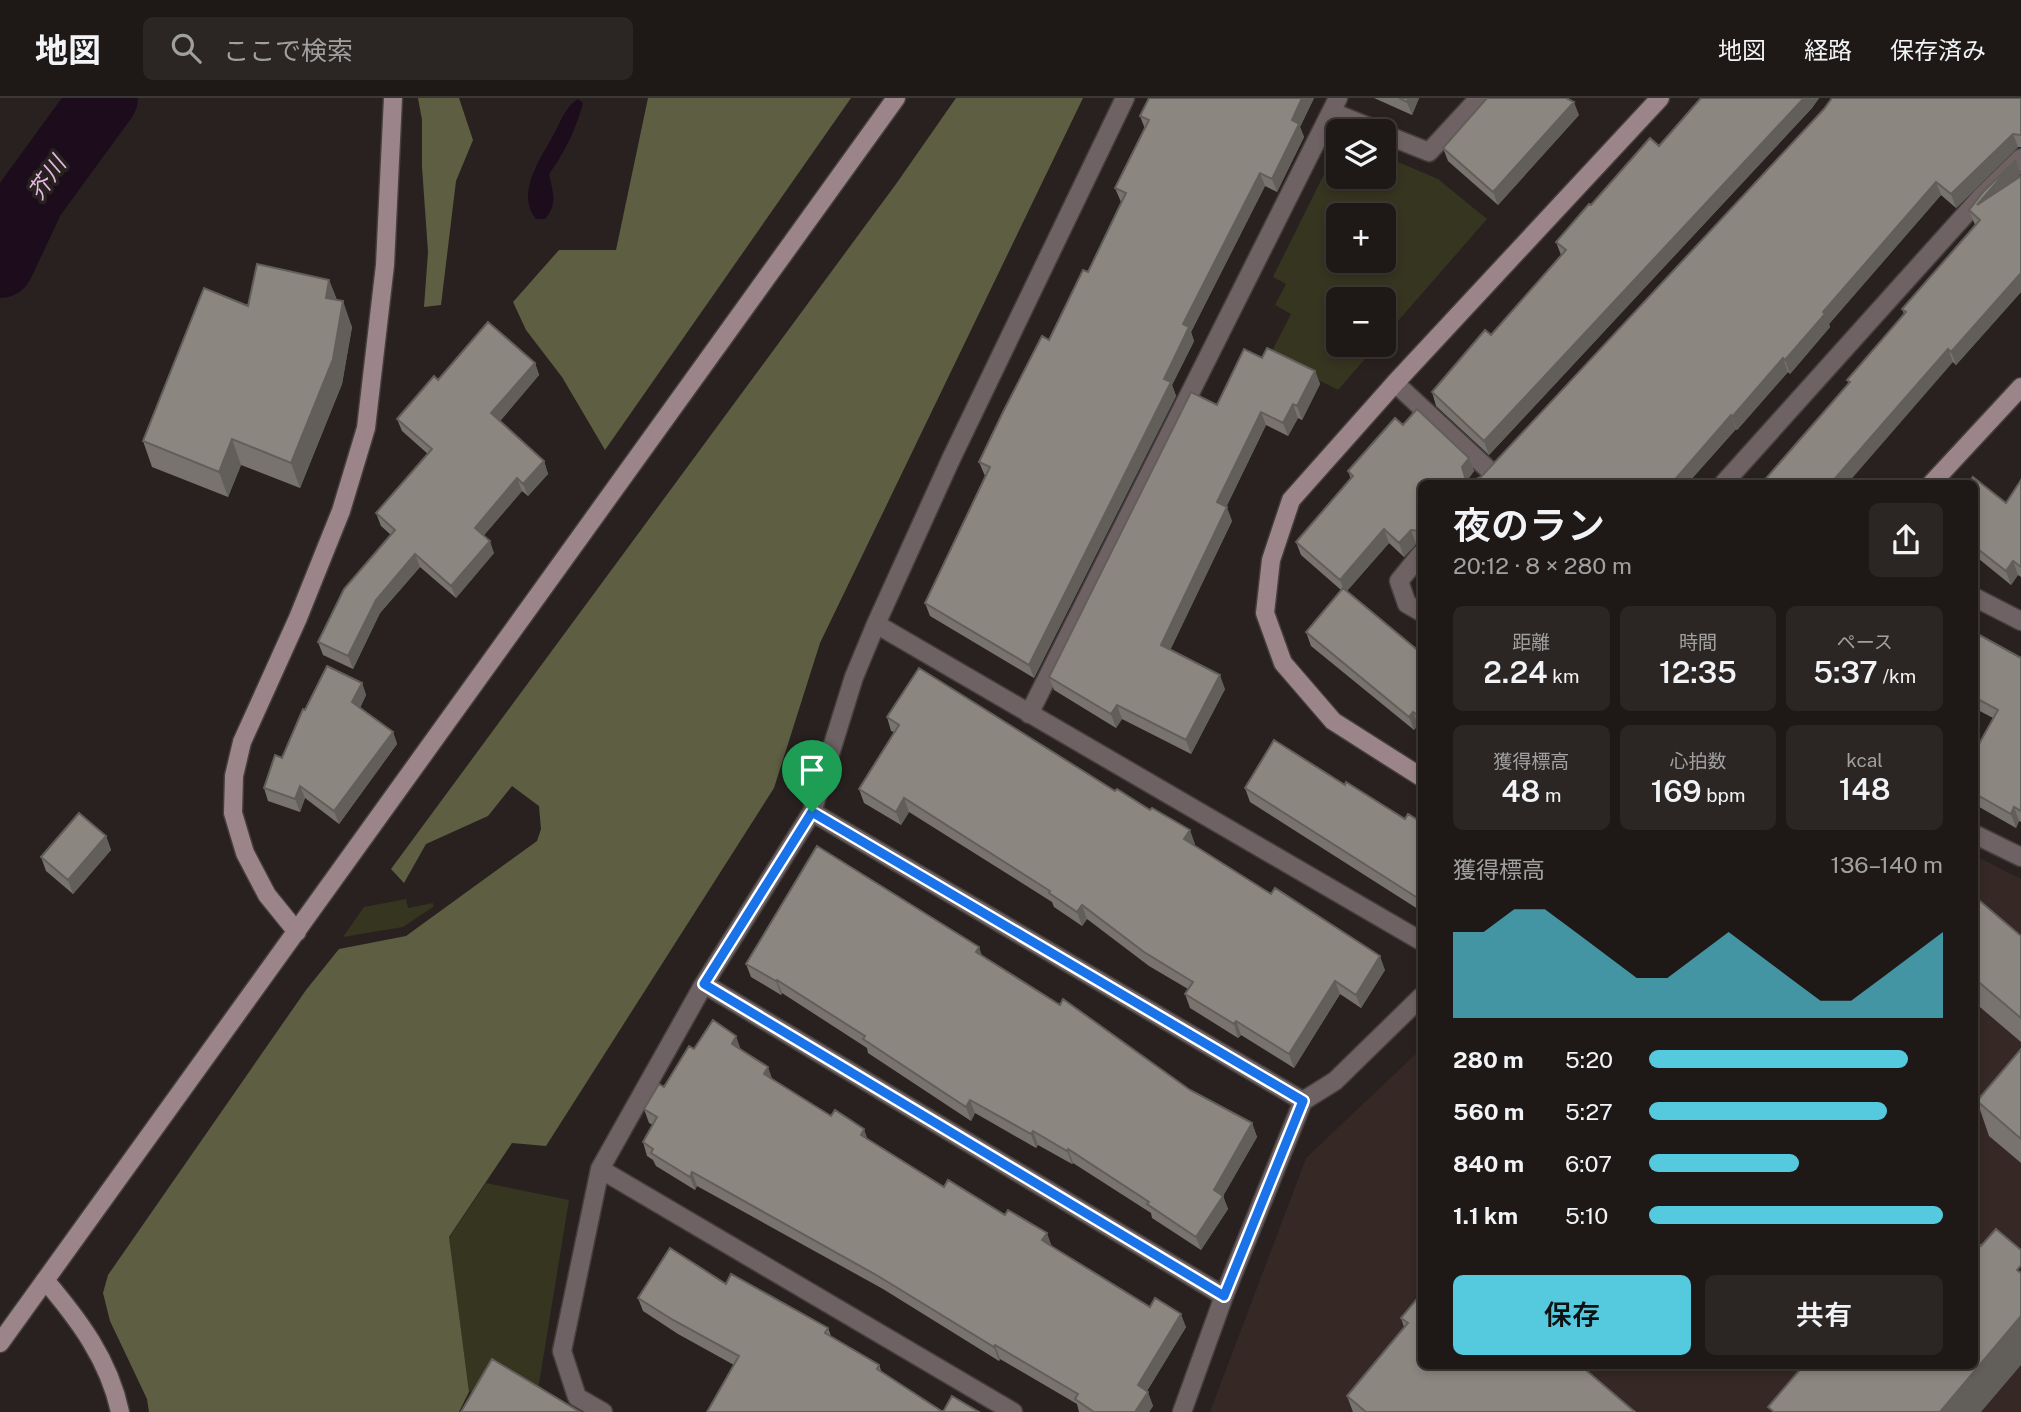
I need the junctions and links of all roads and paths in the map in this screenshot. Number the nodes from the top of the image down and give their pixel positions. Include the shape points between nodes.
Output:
1 (393, 98) edge
2 (895, 98) edge
3 (1125, 98) edge
4 (1479, 98) edge
5 (1660, 98) edge
6 (1335, 105) edge
7 (1359, 119) edge
8 (1396, 139) edge
9 (2021, 158) edge
10 (1395, 383) junction
11 (2021, 387) edge
12 (1488, 471) edge
13 (1727, 480) edge
14 (1936, 480) edge
15 (1418, 558) edge
16 (1978, 599) edge
17 (1418, 610) edge
18 (2021, 621) edge
19 (876, 624) junction
20 (1029, 714) junction
21 (1418, 774) edge
22 (812, 812) junction
23 (1978, 836) edge
24 (2021, 857) edge
25 (297, 932) junction
26 (1418, 939) edge
27 (704, 984) junction
28 (1418, 1000) edge
29 (1303, 1101) junction
30 (600, 1169) junction
31 (45, 1280) junction
32 (1224, 1296) junction
33 (0, 1343) edge
34 (120, 1412) edge
35 (603, 1412) edge
36 (1013, 1412) edge
37 (1182, 1412) edge

1 - 25 street via 385,265 366,428 341,511 242,742 234,776 233,813 245,853 267,895
2 - 25 street
3 - 19 street
4 - 8 street via 1429,152
5 - 10 street
6 - 7 street
6 - 20 street
9 - 13 street
10 - 12 street
10 - 21 street via 1291,499 1271,560 1265,613 1283,663 1333,722
11 - 14 street
15 - 17 street via 1399,581 1407,604
16 - 18 street
19 - 20 street
19 - 22 street via 854,677
20 - 26 street
22 - 27 street
22 - 29 street
23 - 24 street
25 - 31 street
27 - 30 street
27 - 32 street
28 - 29 street via 1335,1081
29 - 32 street
30 - 35 street via 562,1351 577,1397
30 - 36 street
31 - 33 street
31 - 34 street via 94,1344
32 - 37 street

